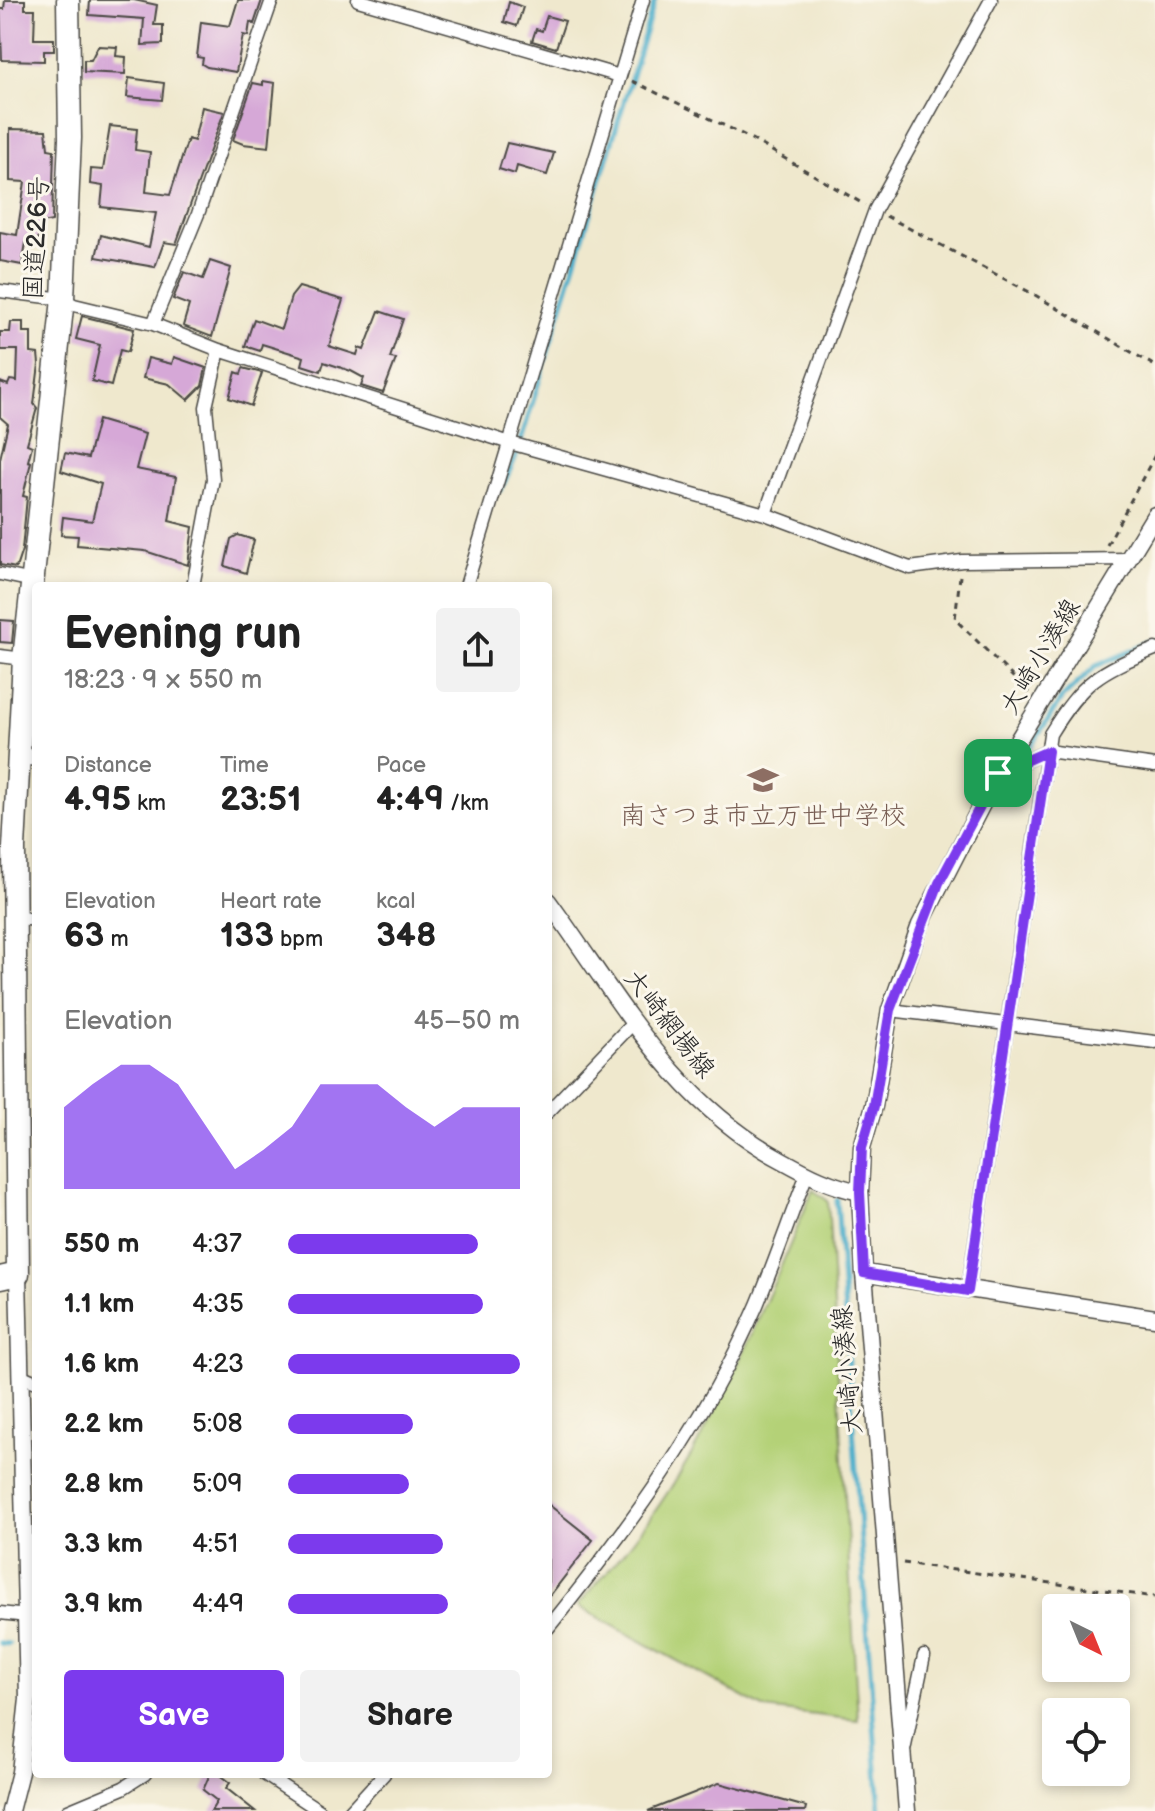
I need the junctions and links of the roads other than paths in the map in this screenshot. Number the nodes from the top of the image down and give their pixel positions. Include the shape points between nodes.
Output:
1 (68, 0) edge
2 (272, 0) edge
3 (358, 0) edge
4 (643, 0) edge
5 (991, 0) edge
6 (620, 76) junction
7 (0, 291) edge
8 (63, 299) junction
9 (153, 324) junction
10 (219, 350) junction
11 (514, 444) junction
12 (765, 514) junction
13 (1155, 515) edge
14 (1129, 559) junction
15 (0, 574) edge
16 (33, 581) joint
17 (194, 582) edge
18 (467, 582) edge
19 (32, 590) edge
20 (1155, 649) edge
21 (0, 656) edge
22 (24, 659) junction
23 (1048, 751) junction
24 (27, 756) edge
25 (1155, 766) edge
26 (998, 773) junction
27 (552, 907) edge
28 (13, 917) junction
29 (32, 919) edge
30 (890, 1010) junction
31 (1008, 1022) junction
32 (633, 1023) junction
33 (1155, 1042) edge
34 (552, 1108) edge
35 (9, 1124) edge
36 (807, 1174) junction
37 (860, 1192) junction
38 (864, 1273) junction
39 (9, 1276) edge
40 (968, 1291) junction
41 (1155, 1318) edge
42 (29, 1379) edge
43 (30, 1575) edge
44 (0, 1613) edge
45 (27, 1616) junction
46 (552, 1623) edge
47 (924, 1656) dead end
48 (903, 1760) junction
49 (139, 1778) edge
50 (270, 1778) edge
51 (380, 1778) edge
52 (10, 1811) edge
53 (68, 1811) edge
54 (320, 1811) edge
55 (350, 1811) edge
56 (907, 1811) edge

1 - 8 highway, 国道226号 via 70,138
2 - 9 street via 198,214
3 - 6 street
4 - 6 street
5 - 12 street via 875,210
6 - 11 street
7 - 8 street
8 - 9 street
8 - 16 highway, 国道226号
9 - 10 street
10 - 11 street
10 - 17 street via 206,407 213,479
11 - 12 street
11 - 18 street
12 - 14 street via 910,568 962,561
13 - 14 street, 大崎小湊線
14 - 26 street, 大崎小湊線
15 - 16 street
19 - 22 highway, 国道226号
20 - 23 street via 1097,676 1073,696 1050,734
21 - 22 street
22 - 24 highway, 国道226号
23 - 25 street
23 - 26 street
23 - 31 street
24 - 28 highway, 国道226号
26 - 30 street, 大崎小湊線 via 939,883
27 - 32 street, 大崎網揚線
28 - 29 street
28 - 35 highway, 国道226号
30 - 31 street
30 - 37 street, 大崎小湊線 via 862,1147
31 - 33 street
31 - 40 street
32 - 34 street
32 - 36 street, 大崎網揚線 via 701,1104
35 - 39 highway, 国道226号
36 - 37 street, 大崎網揚線
36 - 46 street via 757,1306 721,1376 655,1488
37 - 38 street, 大崎小湊線
38 - 40 street
38 - 48 street, 大崎小湊線
39 - 42 street
40 - 41 street
42 - 43 street
43 - 45 street
44 - 45 street
45 - 52 street via 24,1743
47 - 48 street
48 - 56 street, 大崎小湊線
49 - 53 street
50 - 54 street
51 - 55 street

